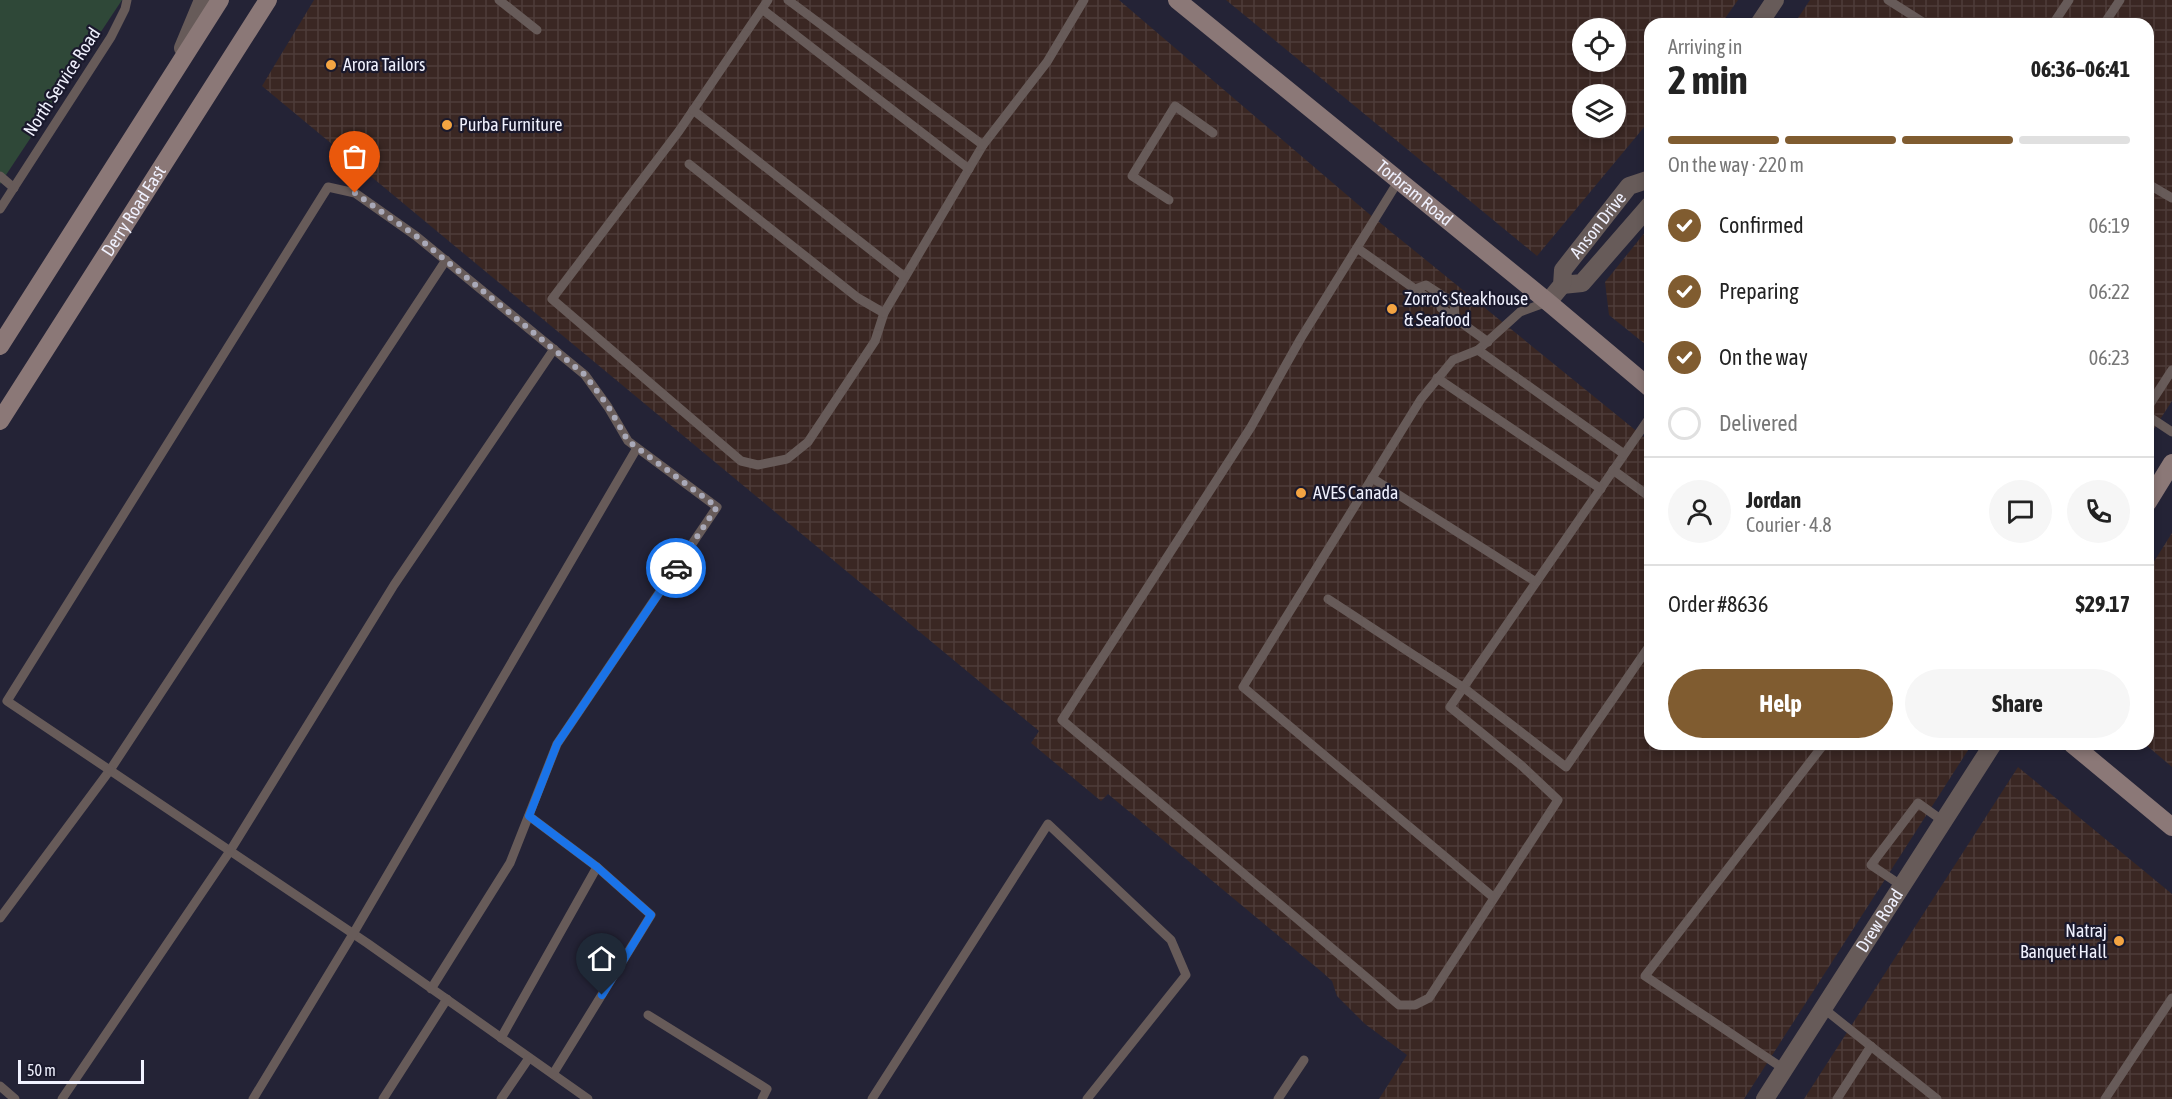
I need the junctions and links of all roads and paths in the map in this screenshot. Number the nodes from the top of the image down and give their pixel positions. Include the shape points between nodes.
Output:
1 (127, 0) edge
2 (203, 0) edge
3 (220, 0) edge
4 (268, 0) edge
5 (499, 0) edge
6 (768, 0) edge
7 (788, 0) edge
8 (1084, 0) edge
9 (1177, 0) edge
10 (1775, 0) edge
11 (1888, 0) edge
12 (2055, 0) edge
13 (2120, 0) edge
14 (2067, 3) edge
15 (762, 9) junction
16 (1764, 18) edge
17 (1916, 18) edge
18 (2057, 18) edge
19 (2108, 18) edge
20 (537, 30) dead end
21 (171, 79) junction
22 (693, 110) junction
23 (1213, 134) dead end
24 (983, 145) junction
25 (689, 164) dead end
26 (969, 169) junction
27 (0, 176) edge
28 (1399, 180) junction
29 (1644, 181) edge
30 (2154, 187) edge
31 (14, 188) junction
32 (2172, 198) edge
33 (1169, 200) dead end
34 (0, 209) edge
35 (1644, 212) edge
36 (1357, 248) junction
37 (446, 260) junction
38 (905, 277) junction
39 (1562, 285) junction
40 (1414, 289) junction
41 (1429, 299) dead end
42 (1548, 302) junction
43 (1442, 308) dead end
44 (884, 313) junction
45 (1455, 318) junction
46 (1488, 342) junction
47 (0, 346) edge
48 (554, 349) junction
49 (1478, 350) junction
50 (2172, 370) edge
51 (1437, 378) junction
52 (1644, 383) edge
53 (2154, 398) edge
54 (2154, 420) edge
55 (0, 422) edge
56 (1644, 426) edge
57 (2172, 432) edge
58 (637, 448) junction
59 (1624, 454) junction
60 (2172, 463) edge
61 (1613, 470) junction
62 (1372, 478) junction
63 (1601, 489) junction
64 (2154, 492) edge
65 (1644, 493) edge
66 (1536, 582) junction
67 (1328, 599) dead end
68 (1644, 654) edge
69 (1464, 688) junction
70 (7, 701) junction
71 (0, 710) edge
72 (1819, 750) edge
73 (1989, 750) edge
74 (2079, 750) edge
75 (110, 770) junction
76 (529, 816) junction
77 (1943, 821) junction
78 (2172, 827) edge
79 (230, 851) junction
80 (597, 867) junction
81 (1902, 886) junction
82 (1493, 897) junction
83 (0, 918) edge
84 (353, 934) junction
85 (431, 989) junction
86 (2172, 998) edge
87 (447, 999) junction
88 (1823, 1008) junction
89 (648, 1014) dead end
90 (501, 1038) junction
91 (1871, 1046) junction
92 (529, 1058) junction
93 (1304, 1060) dead end
94 (1784, 1069) junction
95 (553, 1074) junction
96 (0, 1086) edge
97 (15, 1099) edge
98 (62, 1099) edge
99 (253, 1099) edge
100 (383, 1099) edge
101 (501, 1099) edge
102 (588, 1099) edge
103 (762, 1099) edge
104 (872, 1099) edge
105 (1087, 1099) edge
106 (1278, 1099) edge
107 (1765, 1099) edge
108 (1837, 1099) edge
109 (1937, 1099) edge
110 (2105, 1099) edge

1 - 31 lane, North Service Road via 111,37
2 - 21 street
3 - 21 main road
4 - 55 main road, Derry Road East
5 - 20 lane
6 - 15 lane
7 - 24 lane
8 - 24 lane via 1047,62
9 - 28 main road, Torbram Road
10 - 16 street
11 - 17 lane
12 - 14 lane
13 - 19 lane
14 - 18 lane
15 - 22 lane
15 - 26 lane
21 - 47 main road
22 - 38 lane
22 - 44 lane via 552,299 741,461 758,465 787,459 808,442 875,341
23 - 33 lane via 1175,106 1132,176
24 - 26 lane
25 - 44 lane via 858,298
26 - 38 lane
27 - 31 lane
28 - 36 lane
28 - 42 main road, Torbram Road
29 - 39 street, Anson Drive via 1629,186 1563,270
30 - 32 lane
31 - 34 lane, North Service Road
35 - 39 street, Anson Drive via 1582,283
36 - 40 lane
36 - 82 lane via 1251,427 1062,720 1399,1005 1415,1005 1429,998
37 - 48 lane
37 - 70 lane via 355,193 328,187
37 - 75 lane
38 - 44 lane
39 - 42 street, Anson Drive
40 - 41 lane
40 - 45 lane via 1426,285 1454,303
42 - 46 lane via 1520,312
42 - 52 main road, Torbram Road
43 - 45 lane
45 - 46 lane
46 - 49 lane
48 - 58 lane via 585,375 628,441
48 - 79 lane via 394,585
49 - 51 lane via 1453,360
49 - 59 lane
50 - 53 lane
51 - 62 lane
51 - 63 lane
54 - 57 lane
56 - 59 lane
58 - 76 lane via 717,507 557,744
58 - 84 lane
59 - 61 lane
60 - 64 main road
61 - 63 lane
61 - 65 lane
62 - 66 lane
62 - 82 lane via 1243,687
63 - 66 lane
66 - 69 lane
67 - 69 lane
68 - 69 lane via 1566,767
69 - 82 lane via 1450,708 1558,800
70 - 71 lane
70 - 75 lane
72 - 94 lane via 1645,976
73 - 77 street, Drew Road
74 - 78 main road
75 - 79 lane
75 - 83 lane
76 - 80 lane
76 - 85 lane via 510,863
77 - 81 street, Drew Road
77 - 81 lane via 1918,803 1871,865
79 - 84 lane
79 - 98 lane
80 - 90 lane
80 - 95 lane via 651,915
81 - 88 street, Drew Road
84 - 85 lane
84 - 99 lane
85 - 87 lane
86 - 110 lane
87 - 90 lane
87 - 100 lane
88 - 91 lane
88 - 94 street, Drew Road
89 - 103 lane via 767,1089
90 - 92 lane
91 - 108 lane
91 - 109 lane
92 - 95 lane
92 - 101 lane
93 - 106 lane
94 - 107 street, Drew Road
95 - 102 lane
96 - 97 lane
104 - 105 lane via 1048,824 1171,940 1186,975

